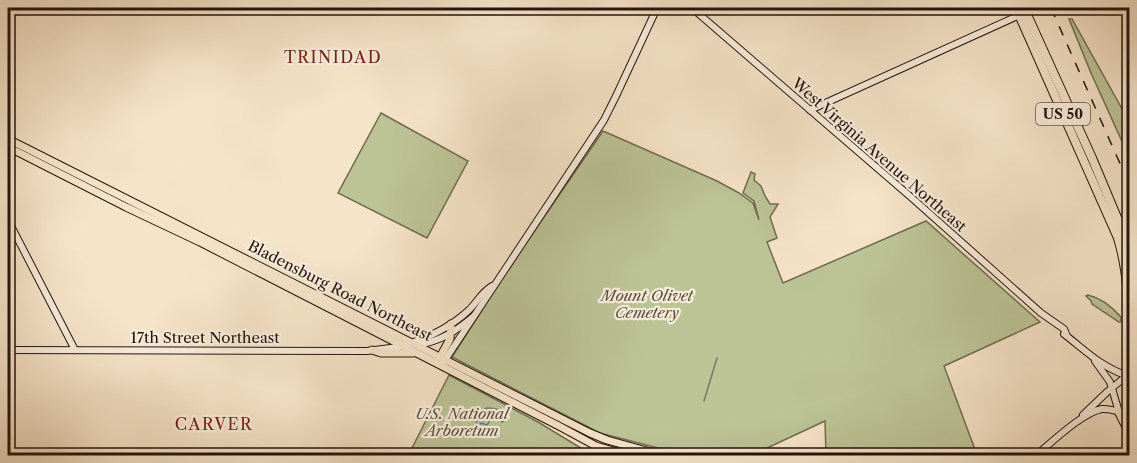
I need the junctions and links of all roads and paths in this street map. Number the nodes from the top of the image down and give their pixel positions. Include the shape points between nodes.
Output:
1 (657, 8) edge
2 (692, 8) edge
3 (1021, 11) edge
4 (810, 110) junction
5 (8, 139) edge
6 (8, 147) edge
7 (28, 154) junction
8 (94, 187) junction
9 (8, 220) edge
10 (1130, 251) edge
11 (494, 285) junction
12 (474, 316) junction
13 (451, 324) junction
14 (451, 334) junction
15 (415, 344) junction
16 (402, 346) junction
17 (8, 350) edge
18 (75, 350) junction
19 (372, 350) junction
20 (416, 353) junction
21 (1093, 358) junction
22 (1130, 360) edge
23 (441, 361) junction
24 (1129, 376) edge
25 (1112, 388) junction
26 (510, 397) junction
27 (1119, 412) junction
28 (1130, 414) edge
29 (1078, 421) junction
30 (1130, 434) edge
31 (631, 456) edge
32 (665, 456) edge
33 (1035, 456) edge

1 - 11 main road via 604,120
2 - 4 main road, West Virginia Avenue Northeast
3 - 4 main road
3 - 10 highway, US 50 via 1095,165
3 - 22 highway, US 50 via 1120,245 1127,285
4 - 21 main road, West Virginia Avenue Northeast
5 - 7 main road, Bladensburg Road Northeast
6 - 7 main road, Bladensburg Road Northeast
7 - 8 main road, Bladensburg Road Northeast
8 - 15 main road, Bladensburg Road Northeast
8 - 16 main road, Bladensburg Road Northeast
9 - 18 main road
11 - 12 main road
11 - 13 main road
12 - 14 main road
12 - 23 main road
13 - 14 main road
13 - 15 main road
14 - 15 main road
14 - 23 main road
15 - 16 main road, 17th Street Northeast
15 - 23 main road, Bladensburg Road Northeast
16 - 19 main road, 17th Street Northeast
16 - 20 main road, Bladensburg Road Northeast
17 - 18 main road, 17th Street Northeast
18 - 19 main road, 17th Street Northeast
19 - 20 main road
20 - 23 main road, Bladensburg Road Northeast
21 - 24 main road, West Virginia Avenue Northeast
21 - 25 main road, West Virginia Avenue Northeast
23 - 26 main road, Bladensburg Road Northeast
24 - 25 main road
25 - 27 main road, West Virginia Avenue Northeast
25 - 29 main road
26 - 31 main road, Bladensburg Road Northeast via 586,442
26 - 32 main road, Bladensburg Road Northeast via 599,437
27 - 28 main road
27 - 29 main road via 1097,410
27 - 30 highway
29 - 33 main road

